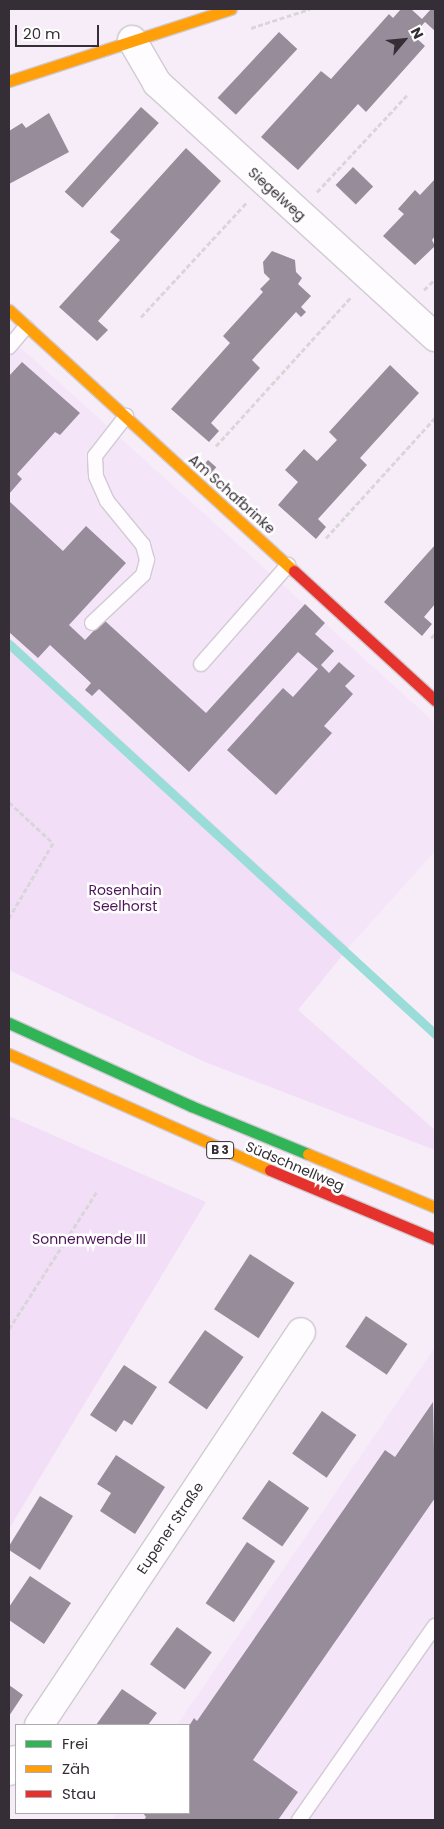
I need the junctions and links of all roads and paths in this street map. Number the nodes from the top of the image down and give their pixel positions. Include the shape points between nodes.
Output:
1 (231, 9) edge
2 (132, 40) junction
3 (9, 81) edge
4 (407, 94) dead end
5 (264, 183) junction
6 (298, 213) junction
7 (369, 277) junction
8 (9, 310) edge
9 (141, 317) dead end
10 (26, 326) junction
11 (435, 337) edge
12 (9, 347) edge
13 (126, 416) junction
14 (435, 418) edge
15 (216, 446) dead end
16 (326, 538) dead end
17 (288, 565) junction
18 (92, 623) dead end
19 (435, 634) edge
20 (431, 638) dead end
21 (201, 664) dead end
22 (435, 700) edge
23 (9, 802) edge
24 (9, 918) edge
25 (9, 1023) edge
26 (9, 1054) edge
27 (98, 1190) dead end
28 (435, 1207) edge
29 (435, 1239) edge
30 (9, 1329) edge
31 (301, 1332) dead end
32 (435, 1626) edge
33 (40, 1724) edge
34 (299, 1820) edge

1 - 2 main road
2 - 3 main road
2 - 5 street, Siegelweg via 157,83
4 - 6 path
5 - 6 street, Siegelweg
5 - 9 path
6 - 7 street, Siegelweg
7 - 11 street, Siegelweg
7 - 15 path
8 - 10 main road, Am Schafbrinke
10 - 12 lane
10 - 13 main road, Am Schafbrinke
13 - 17 main road, Am Schafbrinke
13 - 18 lane via 95,456 96,476 106,501 143,545 147,560 143,575
14 - 16 path
17 - 21 lane
17 - 22 main road, Am Schafbrinke
19 - 20 path
23 - 24 path via 53,843
25 - 28 main road, Südschnellweg / B 3 via 191,1106
26 - 29 main road, Südschnellweg / B 3 via 178,1132
27 - 30 path
31 - 33 street, Eupener Straße
32 - 34 lane

